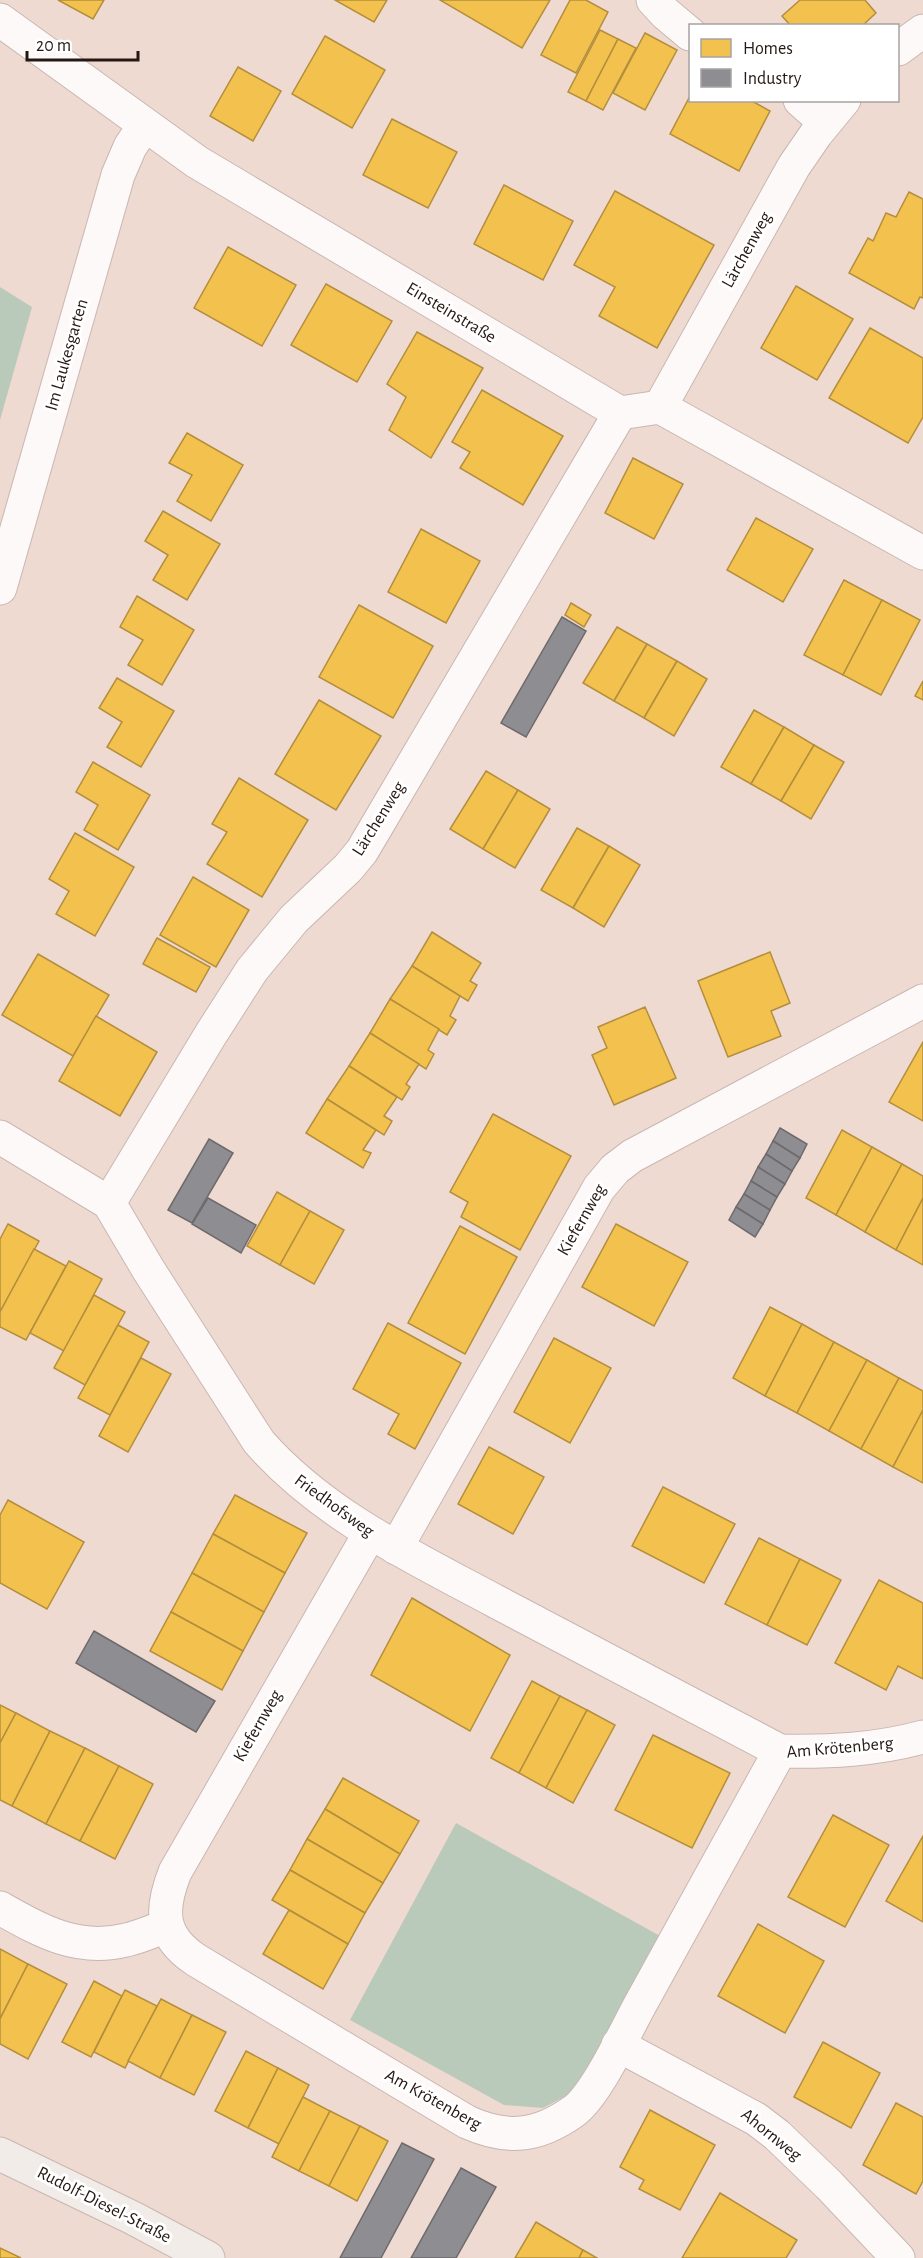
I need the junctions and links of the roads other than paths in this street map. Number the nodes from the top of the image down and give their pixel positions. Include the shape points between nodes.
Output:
1 (654, 0) edge
2 (0, 20) edge
3 (923, 31) edge
4 (689, 33) edge
5 (899, 49) edge
6 (806, 102) edge
7 (835, 111) edge
8 (144, 126) junction
9 (660, 407) junction
10 (620, 413) junction
11 (923, 553) edge
12 (0, 588) edge
13 (923, 1001) edge
14 (0, 1137) edge
15 (109, 1203) junction
16 (383, 1540) junction
17 (923, 1737) edge
18 (780, 1750) junction
19 (0, 1908) edge
20 (166, 1926) junction
21 (618, 2045) junction
22 (0, 2154) edge
23 (208, 2258) edge
24 (898, 2258) edge

1 - 4 street
2 - 8 street, Einsteinstraße
3 - 5 street
6 - 7 street
7 - 9 street, Lärchenweg via 794,166
8 - 10 street, Einsteinstraße via 228,182
8 - 12 street, Im Laukesgarten via 118,175
9 - 10 street
9 - 11 street
10 - 15 street, Lärchenweg via 362,851 294,920 252,970
13 - 16 street, Kiefernweg via 632,1156 615,1169 599,1188
14 - 15 street, Friedhofsweg
15 - 16 street, Friedhofsweg via 259,1442 297,1480
16 - 18 street, Friedhofsweg
16 - 20 street, Kiefernweg via 175,1872 167,1892
17 - 18 street, Am Krötenberg via 873,1748
18 - 21 street, Am Krötenberg
19 - 20 street via 59,1938 79,1942 126,1940
20 - 21 street, Am Krötenberg via 182,1951 196,1960 467,2122 492,2132 506,2135 532,2131 574,2110 585,2101
21 - 24 street, Ahornweg via 756,2119 814,2170
22 - 23 street, Rudolf-Diesel-Straße

